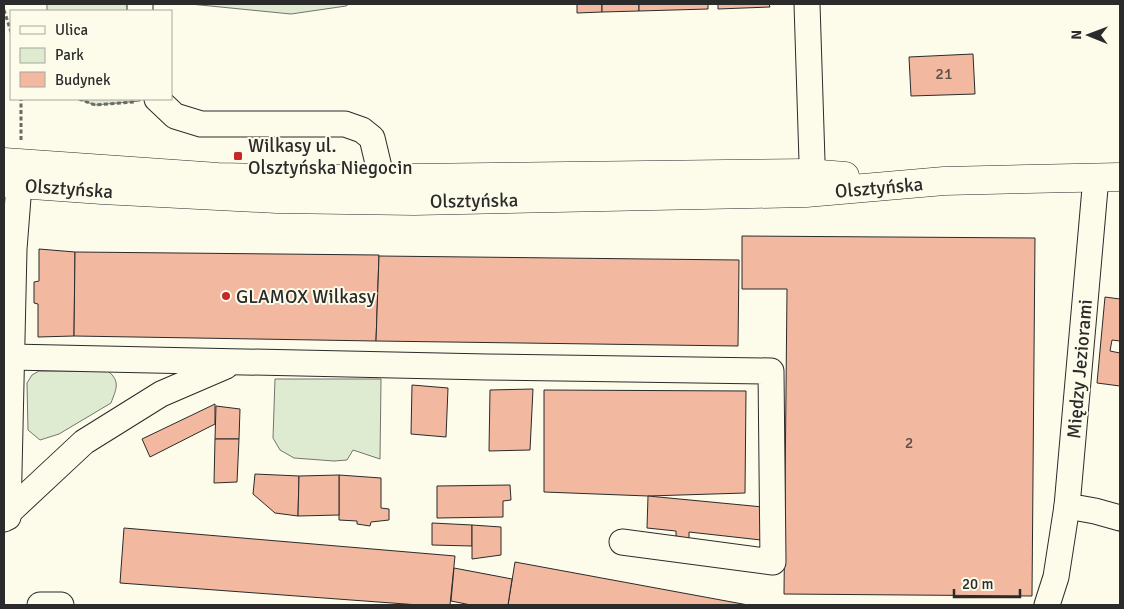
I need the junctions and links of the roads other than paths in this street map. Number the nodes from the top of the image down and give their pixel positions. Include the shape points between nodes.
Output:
1 (807, 4) edge
2 (149, 100) edge
3 (12, 173) edge
4 (807, 173) junction
5 (1108, 177) edge
6 (944, 181) junction
7 (382, 191) junction
8 (11, 357) junction
9 (235, 362) junction
10 (1067, 506) junction
11 (7, 516) edge
12 (1120, 518) edge
13 (622, 542) dead end
14 (40, 605) edge
15 (61, 605) edge
16 (1047, 605) edge

1 - 4 street via 812,161
2 - 7 street via 175,116 201,124 345,124 362,130 372,138
3 - 7 main road, Olsztyńska via 278,199
3 - 8 street
4 - 6 main road, Olsztyńska
4 - 7 main road, Olsztyńska
5 - 6 main road, Olsztyńska
5 - 10 street, Między Jeziorami
6 - 7 main road, Olsztyńska via 806,193
8 - 9 street
8 - 11 street
9 - 11 street via 161,394 84,442
9 - 13 street via 771,371 773,562
10 - 12 street
10 - 16 street, Między Jeziorami via 1056,577
14 - 15 street

